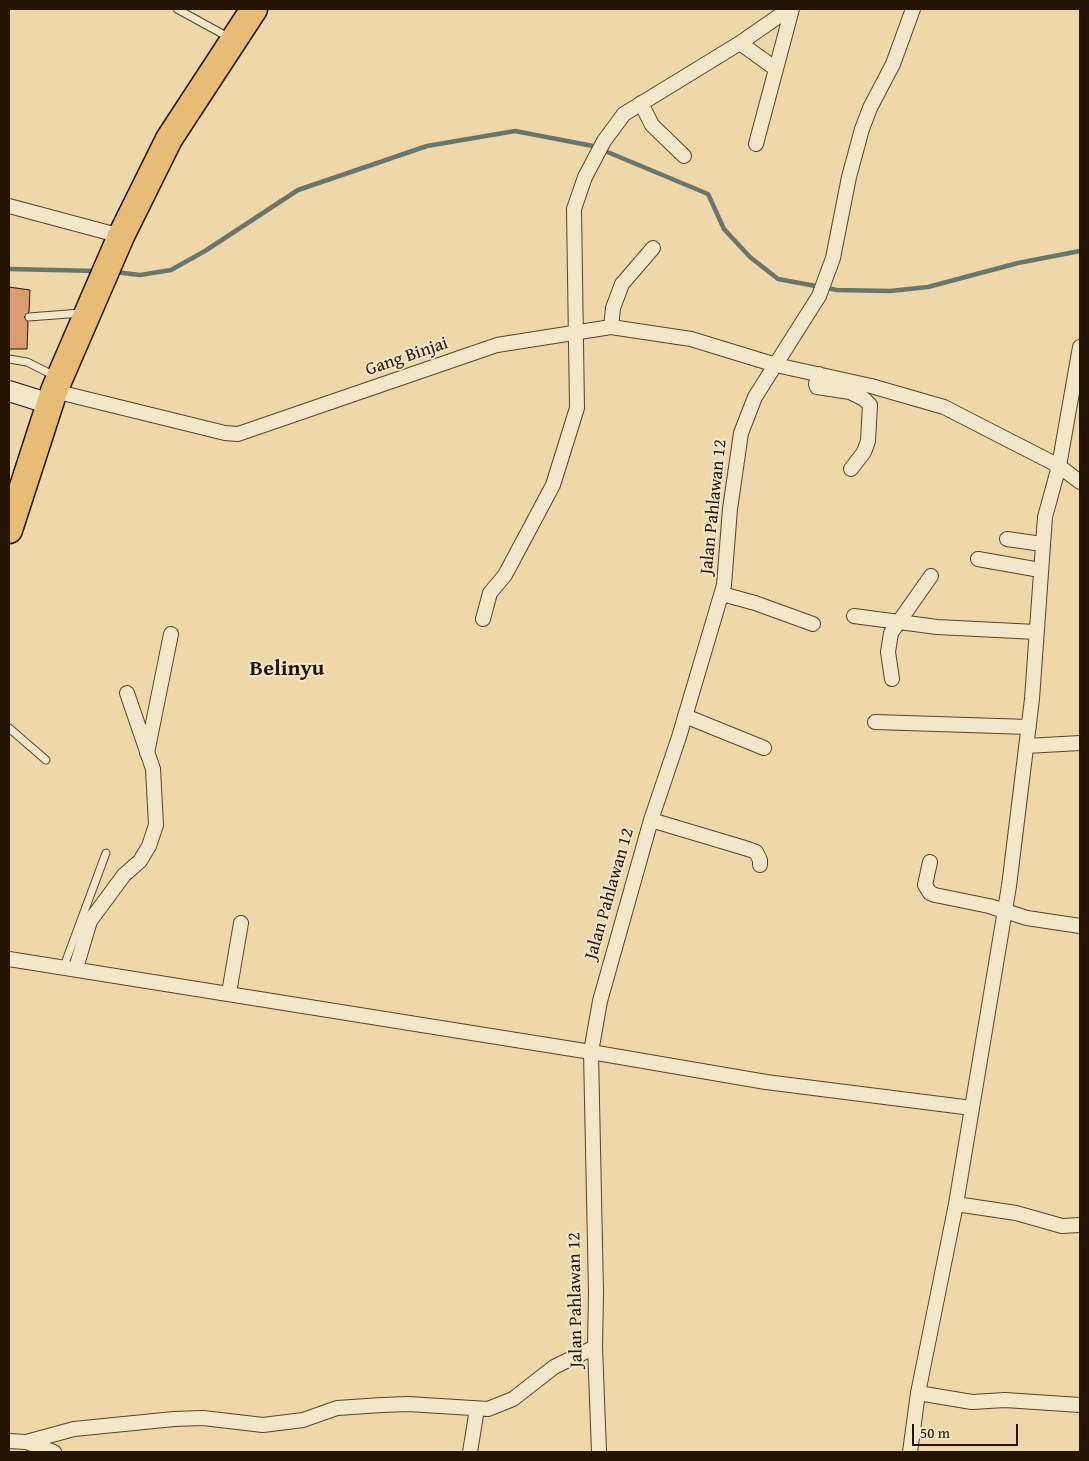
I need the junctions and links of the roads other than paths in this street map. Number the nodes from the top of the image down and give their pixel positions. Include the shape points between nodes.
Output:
1 (177, 9) edge
2 (254, 9) edge
3 (790, 9) edge
4 (913, 9) edge
5 (235, 40) junction
6 (740, 42) junction
7 (776, 69) junction
8 (640, 103) junction
9 (756, 144) dead end
10 (684, 156) dead end
11 (9, 206) edge
12 (121, 236) junction
13 (653, 248) dead end
14 (88, 313) junction
15 (29, 317) dead end
16 (611, 327) junction
17 (574, 334) junction
18 (1080, 350) edge
19 (9, 359) edge
20 (776, 365) junction
21 (818, 374) junction
22 (9, 391) edge
23 (55, 391) junction
24 (1059, 466) junction
25 (851, 469) dead end
26 (1080, 482) edge
27 (9, 530) edge
28 (1006, 538) dead end
29 (1042, 544) junction
30 (978, 559) dead end
31 (1040, 570) junction
32 (931, 576) dead end
33 (722, 594) junction
34 (854, 616) dead end
35 (483, 619) dead end
36 (899, 622) junction
37 (813, 624) dead end
38 (1036, 632) junction
39 (171, 634) dead end
40 (892, 679) dead end
41 (127, 693) dead end
42 (685, 716) junction
43 (875, 722) dead end
44 (1028, 727) junction
45 (9, 728) edge
46 (1080, 742) edge
47 (1026, 746) junction
48 (764, 748) dead end
49 (147, 754) junction
50 (46, 760) dead end
51 (651, 820) junction
52 (106, 853) dead end
53 (930, 862) dead end
54 (760, 865) dead end
55 (1004, 912) junction
56 (242, 923) dead end
57 (1080, 926) edge
58 (9, 959) edge
59 (70, 967) junction
60 (230, 993) junction
61 (591, 1052) junction
62 (972, 1108) junction
63 (956, 1204) junction
64 (1080, 1225) edge
65 (595, 1347) junction
66 (918, 1393) junction
67 (1080, 1405) edge
68 (477, 1409) junction
69 (9, 1441) edge
70 (26, 1442) junction
71 (54, 1452) edge
72 (470, 1452) edge
73 (599, 1452) edge
74 (910, 1452) edge

1 - 5 lane
2 - 5 highway
3 - 6 street
3 - 7 street
4 - 20 street, Jalan Pahlawan 12 via 893,64 862,129 825,281
5 - 12 highway via 169,139
6 - 7 street
6 - 8 street
7 - 9 street
8 - 10 street via 652,125
8 - 17 street via 624,114 604,140 574,209
11 - 12 street
12 - 14 highway
13 - 16 street via 622,284 613,308
14 - 15 lane
14 - 23 highway
16 - 17 street, Gang Binjai
16 - 20 street, Gang Binjai via 691,340
17 - 23 street, Gang Binjai via 498,345 238,434 225,434
17 - 35 street via 577,408 553,485 505,574 490,594
18 - 24 street
19 - 23 lane via 27,362
20 - 21 street, Gang Binjai
20 - 33 street, Jalan Pahlawan 12 via 755,397 741,432
21 - 24 street, Gang Binjai via 944,406
21 - 25 street via 817,387 850,392 870,404 868,441
22 - 23 street
23 - 27 highway
24 - 26 street, Gang Binjai
24 - 29 street via 1045,517
28 - 29 street
29 - 31 street
30 - 31 street
31 - 38 street
32 - 36 street
33 - 37 street via 755,602
33 - 42 street, Jalan Pahlawan 12
34 - 36 street
36 - 38 street
36 - 40 street via 888,642
38 - 44 street
39 - 49 street
41 - 49 street
42 - 48 street
42 - 51 street, Jalan Pahlawan 12
43 - 44 street
44 - 47 street
45 - 50 lane
46 - 47 street
47 - 55 street
49 - 59 street via 153,770 156,825 149,846 90,921
51 - 54 street via 748,848 756,852
51 - 61 street, Jalan Pahlawan 12 via 600,1001
52 - 59 lane
53 - 55 street via 925,885 930,893
55 - 57 street
55 - 62 street
56 - 60 street
58 - 59 street
59 - 60 street
60 - 61 street
61 - 62 street via 766,1082
61 - 65 street, Jalan Pahlawan 12
62 - 63 street
63 - 64 street via 1016,1213 1062,1226
63 - 66 street
65 - 68 street via 554,1367 513,1399 488,1409
65 - 73 street, Jalan Pahlawan 12
66 - 67 street via 972,1402 1005,1400
66 - 74 street
68 - 70 street via 408,1404 337,1408 303,1420 263,1425 203,1418 174,1419 74,1429
68 - 72 street
69 - 70 street
70 - 71 street

